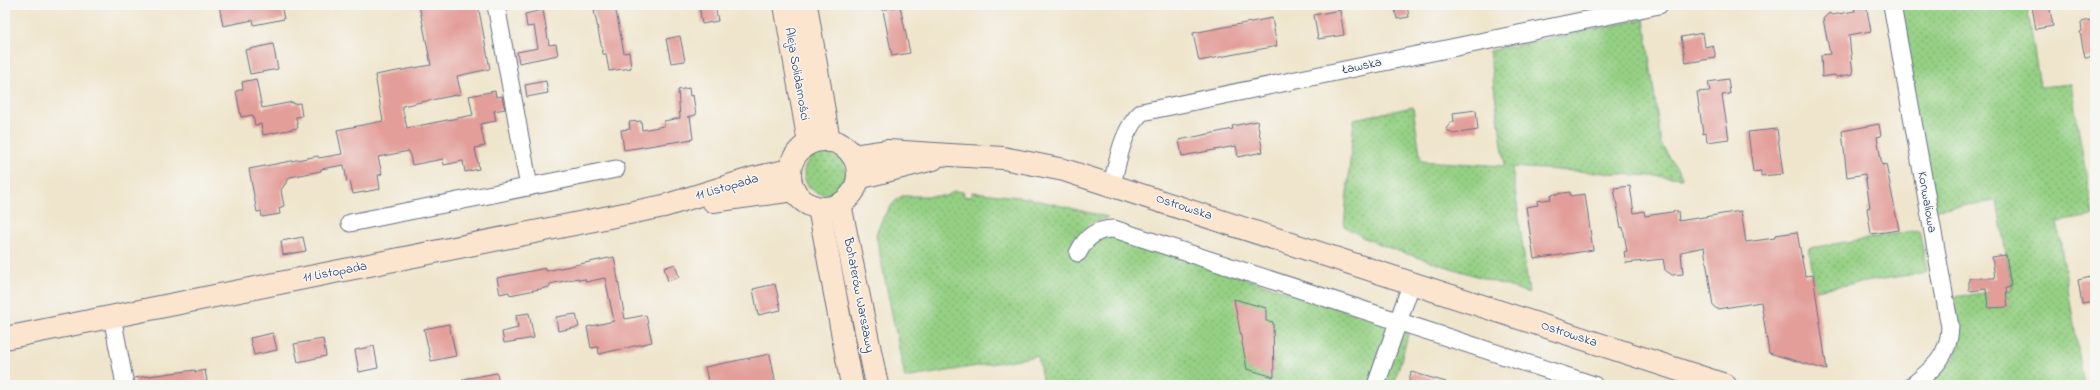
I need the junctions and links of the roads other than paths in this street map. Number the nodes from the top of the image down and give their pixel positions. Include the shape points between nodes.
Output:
1 (496, 5) edge
2 (785, 5) edge
3 (806, 5) edge
4 (1659, 5) edge
5 (1892, 5) edge
6 (819, 142) junction
7 (950, 155) junction
8 (853, 156) junction
9 (616, 169) dead end
10 (858, 178) junction
11 (792, 180) junction
12 (1112, 184) junction
13 (529, 187) junction
14 (830, 206) junction
15 (350, 223) dead end
16 (1078, 253) dead end
17 (1412, 282) junction
18 (112, 316) junction
19 (1399, 321) junction
20 (5, 338) edge
21 (125, 385) edge
22 (852, 385) edge
23 (877, 385) edge
24 (1376, 385) edge
25 (1594, 385) edge
26 (1725, 385) edge
27 (1913, 385) edge

1 - 13 street
2 - 6 main road, Aleja Solidarności
3 - 6 main road, Aleja Solidarności
4 - 12 street, Ławska via 1142,112 1133,120 1118,159
5 - 27 street, Konwaliowa via 1950,327 1950,339 1945,354
6 - 8 main road via 847,149
6 - 11 main road via 796,154
7 - 8 main road, Ostrowska via 888,151
7 - 10 main road, Ostrowska
7 - 12 main road, Ostrowska via 1003,158 1064,170
8 - 10 main road
9 - 13 street
10 - 14 main road via 849,198
11 - 14 main road via 800,198 809,205
11 - 18 main road, 11 Listopada via 758,196 664,206
12 - 17 main road, Ostrowska
13 - 15 street
14 - 22 main road, Bohaterów Warszawy
14 - 23 main road, Bohaterów Warszawy
16 - 19 street via 1083,242 1092,234 1103,229 1114,229
17 - 19 street
17 - 26 main road, Ostrowska
18 - 20 main road, 11 Listopada
18 - 21 street
19 - 24 street
19 - 25 street

